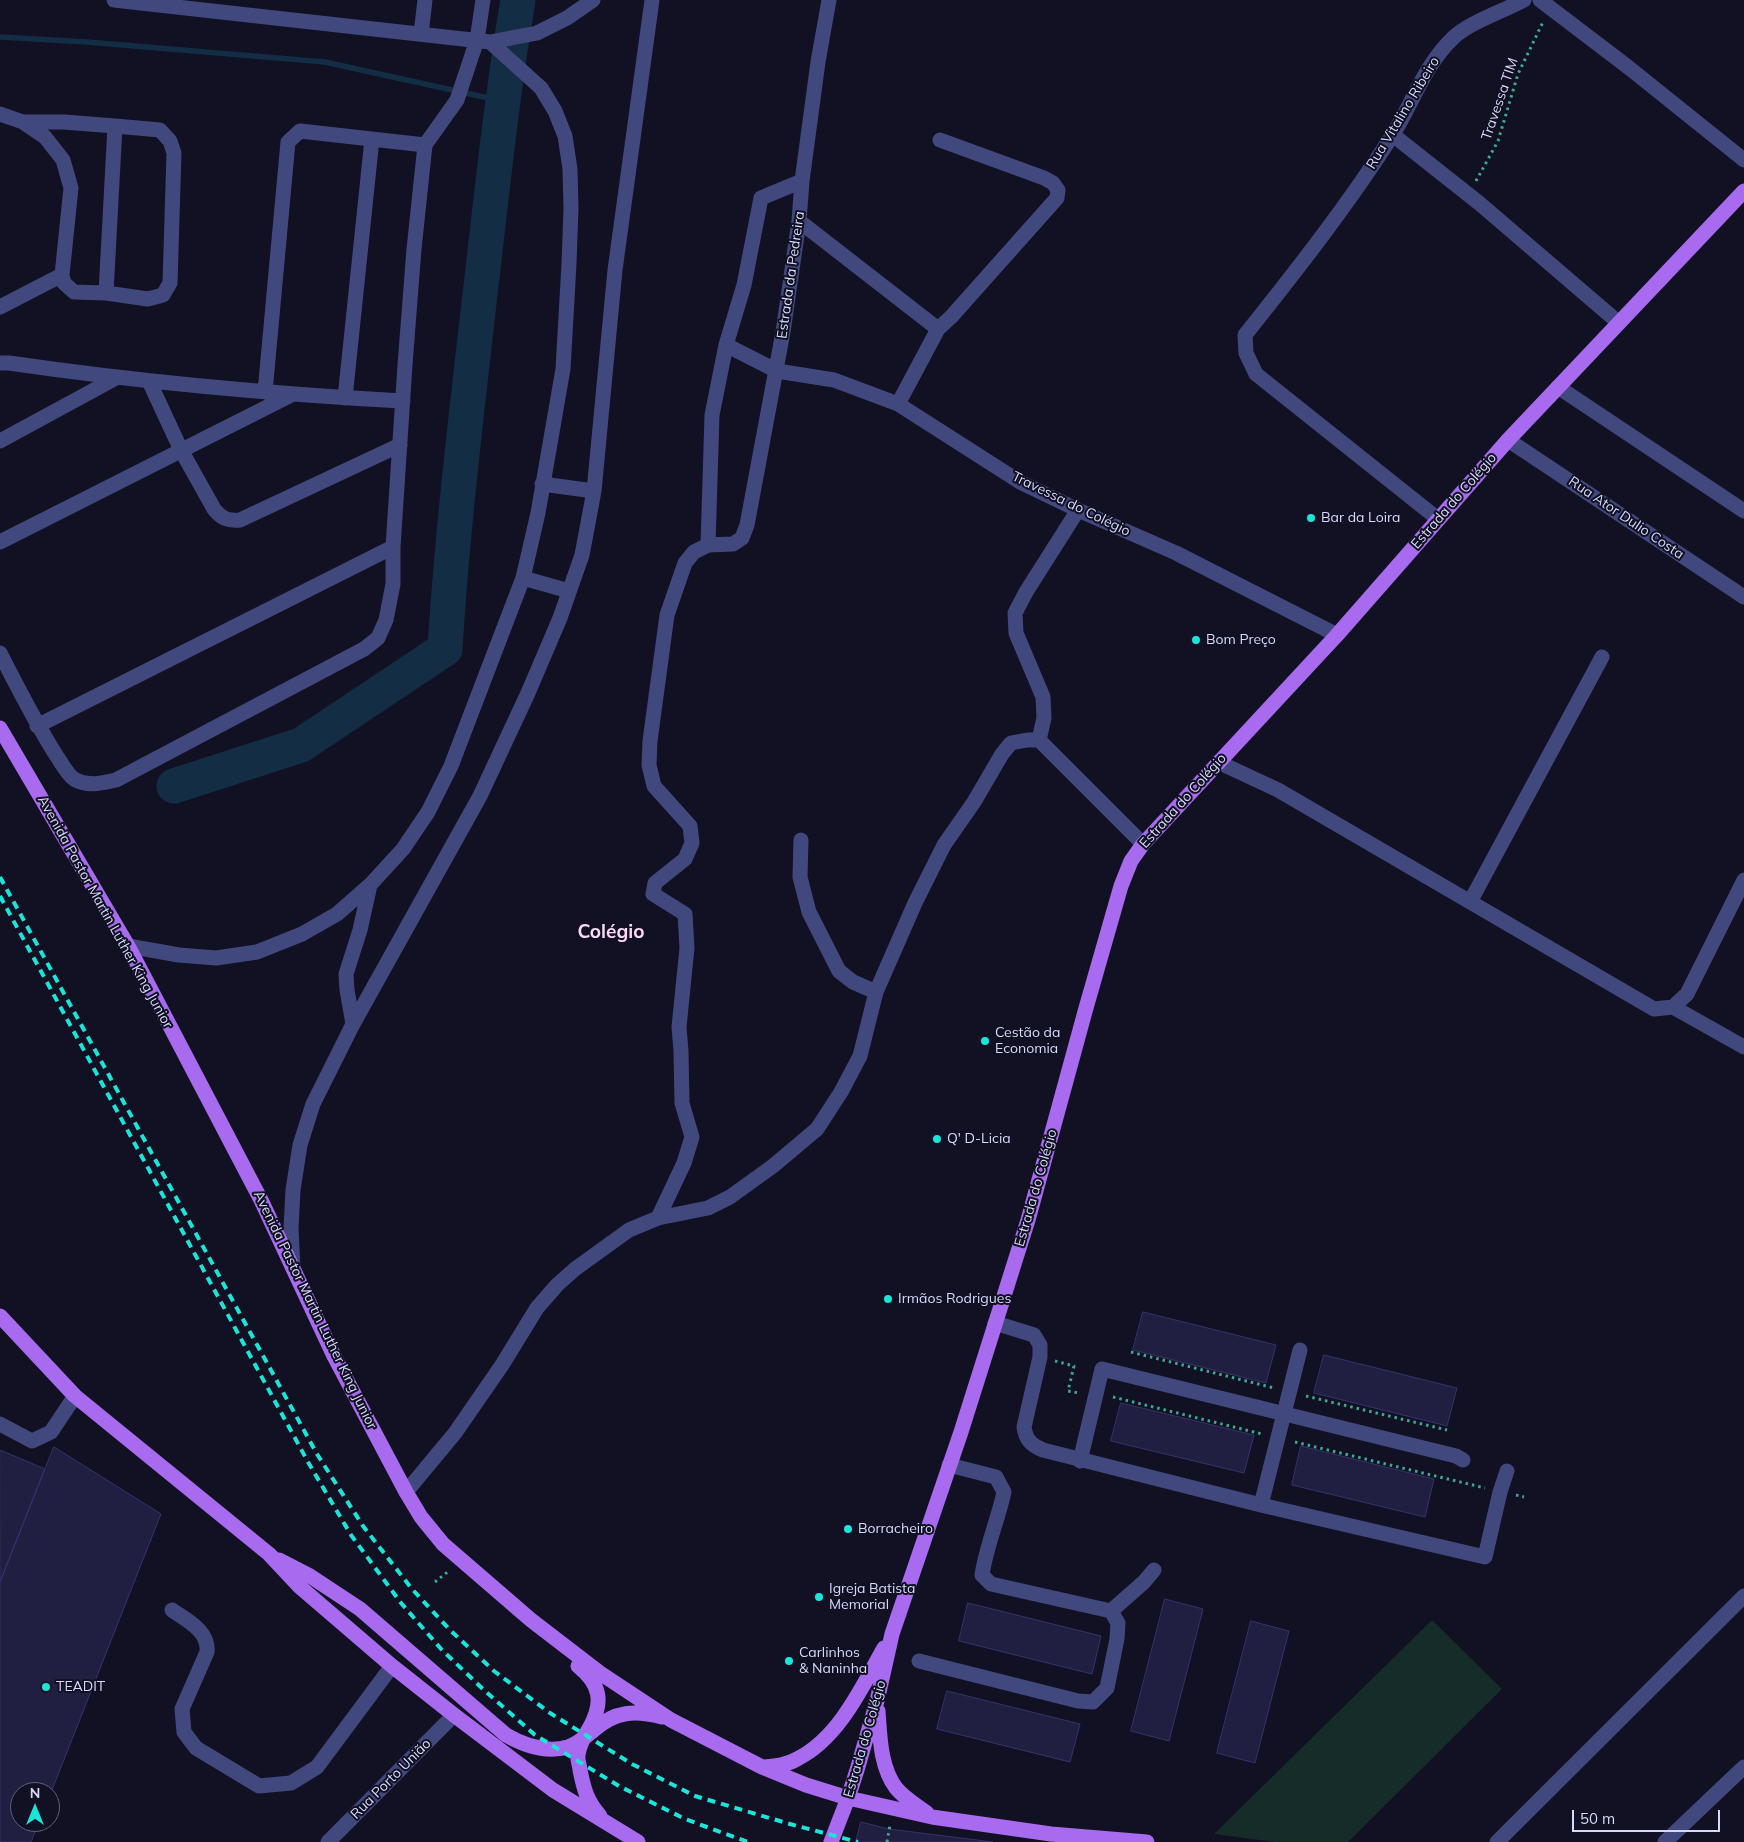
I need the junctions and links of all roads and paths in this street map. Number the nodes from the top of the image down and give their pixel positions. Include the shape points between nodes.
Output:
1 (114, 0) edge
2 (425, 0) edge
3 (483, 0) edge
4 (592, 0) edge
5 (652, 0) edge
6 (829, 0) edge
7 (1524, 0) edge
8 (1545, 4) edge
9 (422, 34) junction
10 (483, 41) junction
11 (504, 46) junction
12 (0, 114) edge
13 (22, 122) junction
14 (115, 126) junction
15 (1393, 135) junction
16 (372, 139) junction
17 (940, 140) dead end
18 (425, 145) junction
19 (1744, 160) edge
20 (802, 181) junction
21 (1744, 191) edge
22 (1467, 194) junction
23 (799, 221) junction
24 (62, 275) junction
25 (106, 293) junction
26 (0, 306) edge
27 (1618, 323) junction
28 (938, 329) junction
29 (726, 345) junction
30 (0, 364) edge
31 (777, 371) junction
32 (116, 378) junction
33 (149, 381) junction
34 (1558, 387) junction
35 (265, 392) junction
36 (291, 395) junction
37 (345, 398) junction
38 (403, 401) junction
39 (898, 404) junction
40 (1508, 440) junction
41 (0, 441) edge
42 (400, 445) junction
43 (181, 450) junction
44 (542, 484) junction
45 (594, 490) junction
46 (1078, 510) junction
47 (1744, 511) edge
48 (1438, 519) junction
49 (0, 542) edge
50 (708, 545) junction
51 (394, 547) junction
52 (523, 578) junction
53 (569, 591) junction
54 (1744, 597) edge
55 (1337, 634) junction
56 (0, 653) edge
57 (1602, 657) dead end
58 (37, 726) junction
59 (0, 728) edge
60 (1039, 740) junction
61 (1218, 762) junction
62 (801, 840) dead end
63 (1143, 844) junction
64 (1744, 880) edge
65 (370, 884) junction
66 (1470, 902) junction
67 (128, 946) junction
68 (876, 992) junction
69 (1673, 1007) junction
70 (353, 1024) junction
71 (1744, 1047) edge
72 (658, 1218) junction
73 (293, 1269) junction
74 (0, 1316) edge
75 (995, 1324) junction
76 (1300, 1350) dead end
77 (75, 1396) junction
78 (1284, 1414) junction
79 (0, 1424) edge
80 (1464, 1460) dead end
81 (1080, 1461) junction
82 (949, 1466) junction
83 (1507, 1471) dead end
84 (406, 1492) junction
85 (1261, 1505) junction
86 (269, 1554) junction
87 (1154, 1570) dead end
88 (1744, 1596) edge
89 (172, 1610) dead end
90 (1111, 1611) junction
91 (531, 1620) junction
92 (892, 1634) junction
93 (919, 1661) dead end
94 (392, 1666) junction
95 (877, 1701) junction
96 (454, 1716) junction
97 (671, 1720) junction
98 (582, 1739) junction
99 (762, 1767) junction
100 (1744, 1767) edge
101 (848, 1798) junction
102 (932, 1817) junction
103 (604, 1821) junction
104 (889, 1829) dead end
105 (328, 1842) edge
106 (638, 1842) edge
107 (831, 1842) edge
108 (887, 1842) edge
109 (1147, 1842) edge
110 (1497, 1842) edge
111 (1665, 1842) edge

1 - 9 street
2 - 9 street
3 - 10 street
4 - 11 street via 567,18
5 - 45 street via 615,270
6 - 20 street, Estrada da Pedreira
7 - 15 street, Rua Vitalino Ribeiro via 1456,35 1440,51
8 - 19 street
8 - 22 path, Travessa TIM via 1545,17 1518,74 1498,141
9 - 10 street
10 - 11 street
10 - 18 street via 457,100
11 - 44 street via 520,68 541,88 555,111 565,136 570,169 571,208 562,368
12 - 13 street
13 - 14 street
13 - 24 street via 45,137 63,160 72,188
14 - 25 street
14 - 25 street via 160,130 170,140 174,153 170,282 163,295 148,299
15 - 22 street
15 - 48 street, Rua Vitalino Ribeiro via 1308,256 1245,335 1246,353 1256,374
16 - 18 street
16 - 35 street via 300,131 288,142
16 - 37 street
17 - 28 street via 1044,178 1058,190 1052,206
18 - 38 street
20 - 23 street, Estrada da Pedreira
20 - 29 street via 761,198 744,284
21 - 27 main road, Estrada do Colégio
22 - 27 street
23 - 28 street
23 - 31 street, Estrada da Pedreira
24 - 25 street via 74,292
24 - 26 street
27 - 34 main road, Estrada do Colégio
28 - 39 street
29 - 31 street, Travessa do Colégio
29 - 50 street via 712,415
30 - 32 street
31 - 39 street, Travessa do Colégio via 834,380
31 - 50 street, Estrada da Pedreira via 742,538 733,544
32 - 33 street
32 - 41 street
33 - 35 street
33 - 43 street
34 - 40 main road, Estrada do Colégio
34 - 47 street
35 - 36 street
36 - 37 street
36 - 43 street
37 - 38 street
38 - 42 street
39 - 46 street, Travessa do Colégio via 1020,482
40 - 48 main road, Estrada do Colégio
40 - 54 street, Rua Ator Dulio Costa
42 - 43 street via 240,520 231,521 221,518 214,509
42 - 51 street
43 - 49 street
44 - 45 street
44 - 52 street
45 - 53 street via 582,554
46 - 55 street, Travessa do Colégio via 1176,553
46 - 60 street via 1015,613 1016,633 1043,697 1044,718
48 - 55 main road, Estrada do Colégio
50 - 72 street via 694,552 685,563 667,615 650,740 654,786 690,826 692,843 685,859 655,882 652,894 685,914 688,948 679,1027 682,1103 692,1138
51 - 58 street
51 - 58 street via 394,584 386,620 378,638 364,649 116,780 98,784 73,779
52 - 53 street
52 - 65 street via 451,766 428,812 403,849
53 - 70 street via 528,693 480,796
55 - 61 main road, Estrada do Colégio
56 - 58 street
57 - 66 street
59 - 67 main road, Avenida Pastor Martin Luther King Junior
60 - 63 street
60 - 68 street via 1011,743 1002,754 944,844
61 - 63 main road, Estrada do Colégio
61 - 66 street via 1278,790
62 - 68 street via 800,877 809,912 839,971 853,982
63 - 75 main road, Estrada do Colégio via 1131,861 1121,886 1028,1220
64 - 69 street via 1687,994
65 - 67 street via 337,914 302,934 257,952 216,958
65 - 70 street via 346,974
66 - 69 street via 1654,1009
67 - 73 main road, Avenida Pastor Martin Luther King Junior via 261,1200
68 - 72 street via 860,1056 817,1129 730,1197 708,1208
69 - 71 street
70 - 73 street via 313,1104 300,1145 293,1190
72 - 84 street via 629,1230 557,1285 537,1308 456,1433
73 - 84 main road, Avenida Pastor Martin Luther King Junior via 334,1356
74 - 77 main road
75 - 81 street via 1034,1335 1040,1345 1024,1427 1026,1437 1032,1445 1043,1450
75 - 82 main road, Estrada do Colégio
76 - 78 street
77 - 79 street via 51,1432 32,1441
77 - 86 main road
78 - 80 street
78 - 81 street via 1102,1369
78 - 85 street
81 - 85 street
82 - 90 street via 996,1477 1004,1492 982,1575 991,1584
82 - 92 main road, Estrada do Colégio
83 - 85 street via 1485,1557
84 - 91 main road, Avenida Pastor Martin Luther King Junior via 443,1544
86 - 94 main road via 300,1587
86 - 98 main road via 360,1609 506,1736 537,1748 569,1747
87 - 90 street
88 - 110 street
89 - 94 street via 203,1633 208,1643 182,1709 184,1732 196,1748 259,1786 291,1783 316,1767
90 - 93 street via 1118,1623 1117,1639 1107,1688 1093,1702
91 - 97 main road, Avenida Pastor Martin Luther King Junior via 600,1673
91 - 98 main road via 589,1675 596,1686 599,1699 595,1717
92 - 95 main road, Estrada do Colégio
92 - 99 main road, Estrada do Colégio via 834,1728 798,1759
94 - 96 main road
95 - 101 main road, Estrada do Colégio
95 - 102 main road via 882,1754 887,1770 896,1787
96 - 103 main road via 553,1790
96 - 105 street, Rua Porto União
97 - 98 main road via 631,1712 604,1721
97 - 99 main road, Avenida Pastor Martin Luther King Junior
98 - 103 main road via 578,1756 583,1787 590,1804
99 - 101 main road, Avenida Pastor Martin Luther King Junior
100 - 111 street
101 - 102 main road, Avenida Pastor Martin Luther King Junior
101 - 107 main road, Estrada do Colégio
102 - 109 main road, Avenida Pastor Martin Luther King Junior via 1050,1834
103 - 106 main road
104 - 108 path

